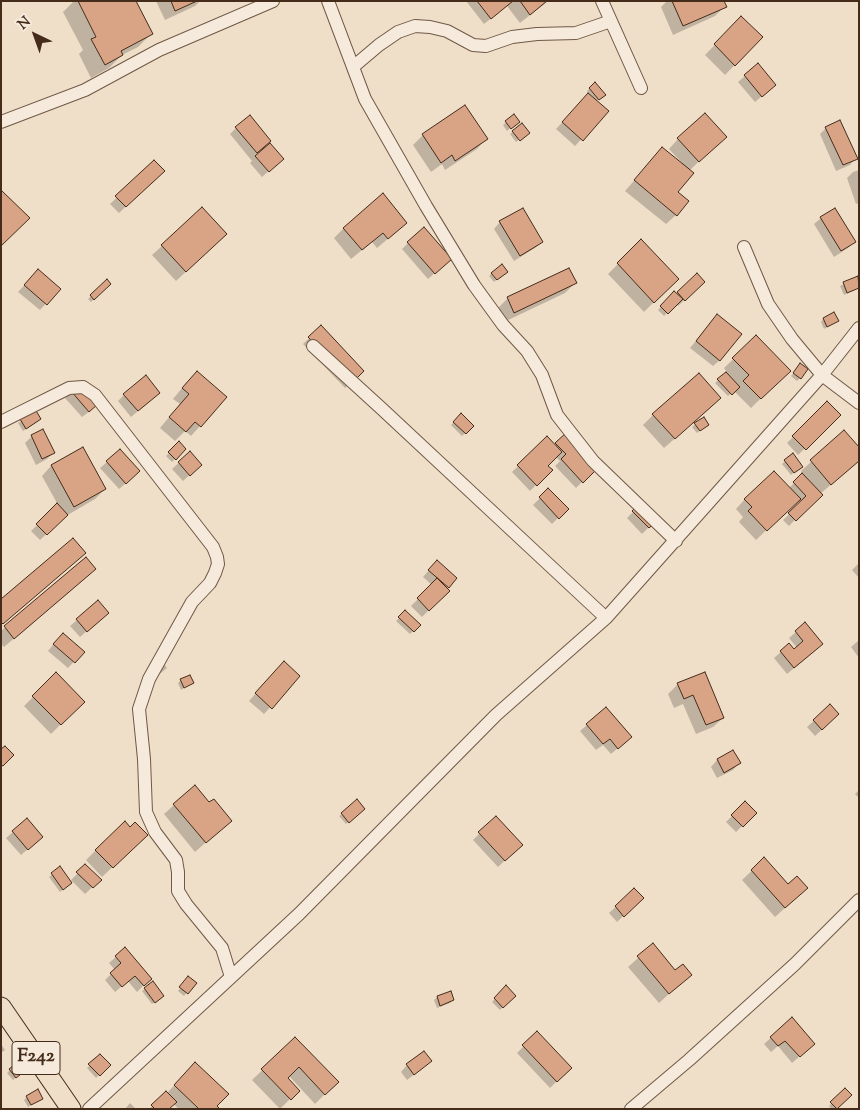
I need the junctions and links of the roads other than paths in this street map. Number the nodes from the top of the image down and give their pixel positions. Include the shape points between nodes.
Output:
1 (273, 1) edge
2 (328, 1) edge
3 (602, 1) edge
4 (611, 21) junction
5 (353, 67) junction
6 (641, 88) dead end
7 (1, 122) edge
8 (744, 247) dead end
9 (859, 328) edge
10 (313, 346) dead end
11 (822, 375) junction
12 (859, 403) edge
13 (1, 422) edge
14 (676, 541) junction
15 (606, 618) junction
16 (859, 900) edge
17 (231, 977) junction
18 (1, 1007) edge
19 (71, 1109) edge
20 (89, 1109) edge
21 (631, 1109) edge

1 - 7 street via 159,50 85,90
2 - 5 street
3 - 4 street
4 - 5 street via 576,33 512,37 486,46 473,45 447,31 415,26 398,32
4 - 6 street
5 - 14 street via 364,99 426,206 474,285 527,351 542,375 557,415 593,461
8 - 11 street via 768,304
9 - 11 street
10 - 15 street
11 - 12 street
11 - 14 street
13 - 17 street via 69,388 83,387 96,395 213,547 218,564 215,573 192,602 149,679 139,709 146,812 155,832 176,860 178,891 222,948
14 - 15 street
15 - 17 street via 496,715 306,907
16 - 21 street via 796,964
17 - 20 street
18 - 19 main road, F242

